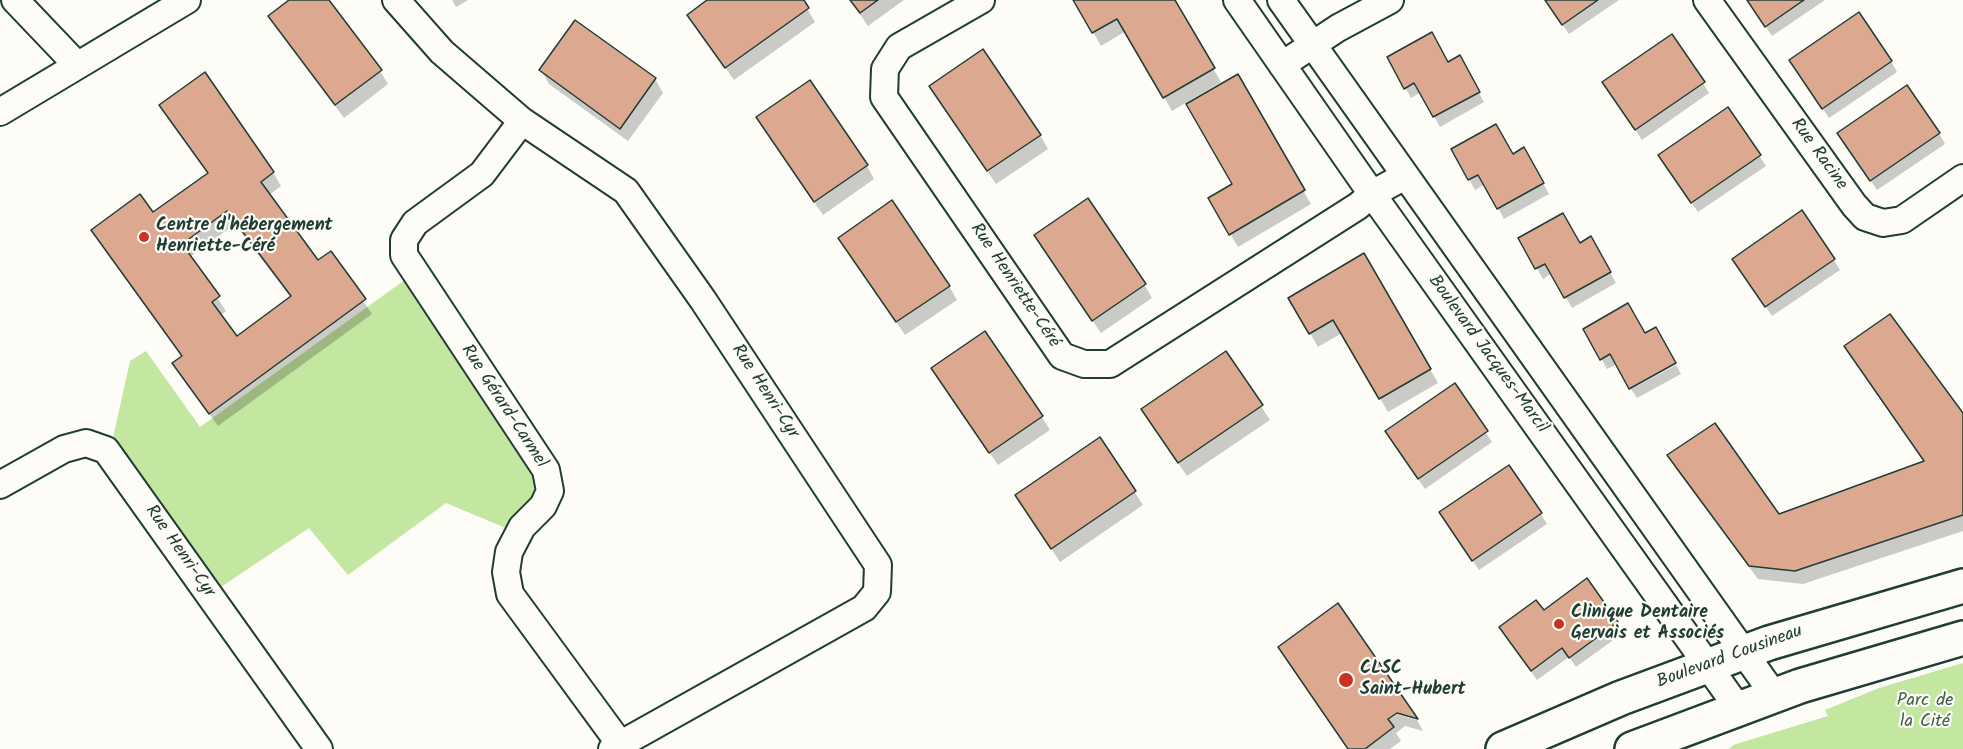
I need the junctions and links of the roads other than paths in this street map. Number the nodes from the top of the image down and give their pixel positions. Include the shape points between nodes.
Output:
1 (15, 0) edge
2 (187, 0) edge
3 (396, 0) edge
4 (981, 0) edge
5 (1237, 0) edge
6 (1281, 0) edge
7 (1390, 0) edge
8 (1707, 0) edge
9 (1312, 45) junction
10 (76, 65) junction
11 (1282, 65) junction
12 (0, 112) edge
13 (522, 121) junction
14 (1405, 176) junction
15 (1963, 178) edge
16 (1372, 195) junction
17 (0, 484) edge
18 (1963, 586) edge
19 (1963, 638) edge
20 (1743, 653) junction
21 (1708, 665) junction
22 (1774, 695) junction
23 (1738, 708) junction
24 (616, 747) edge
25 (319, 749) edge
26 (1503, 749) edge
27 (1632, 749) edge

1 - 10 street
2 - 10 street
3 - 13 street, Rue Henri-Cyr via 441,52
4 - 16 street, Rue Henriette-Céré via 899,48 885,69 884,97 1062,356 1084,364 1110,364
5 - 11 street, Boulevard Jacques-Marcil
6 - 9 street, Boulevard Jacques-Marcil
7 - 9 street
8 - 15 street, Rue Racine via 1865,217 1883,223 1902,220
9 - 11 street
9 - 14 street, Boulevard Jacques-Marcil
10 - 12 street
11 - 16 street, Boulevard Jacques-Marcil
13 - 24 street, Rue Gérard-Carmel via 482,174 415,223 404,240 404,255 546,470 550,491 508,552 510,594
13 - 24 street, Rue Henri-Cyr via 626,191 704,300 878,565 878,592 864,608
14 - 16 street, Rue Henriette-Céré
14 - 20 street, Boulevard Jacques-Marcil
16 - 21 street, Boulevard Jacques-Marcil
17 - 25 street, Rue Henri-Cyr via 64,449 86,443 106,450
18 - 20 main road, Boulevard Cousineau
19 - 22 main road
20 - 21 main road, Boulevard Cousineau
20 - 22 street, Boulevard Jacques-Marcil
21 - 23 street, Boulevard Jacques-Marcil
21 - 26 main road, Boulevard Cousineau
22 - 23 main road
23 - 27 main road

